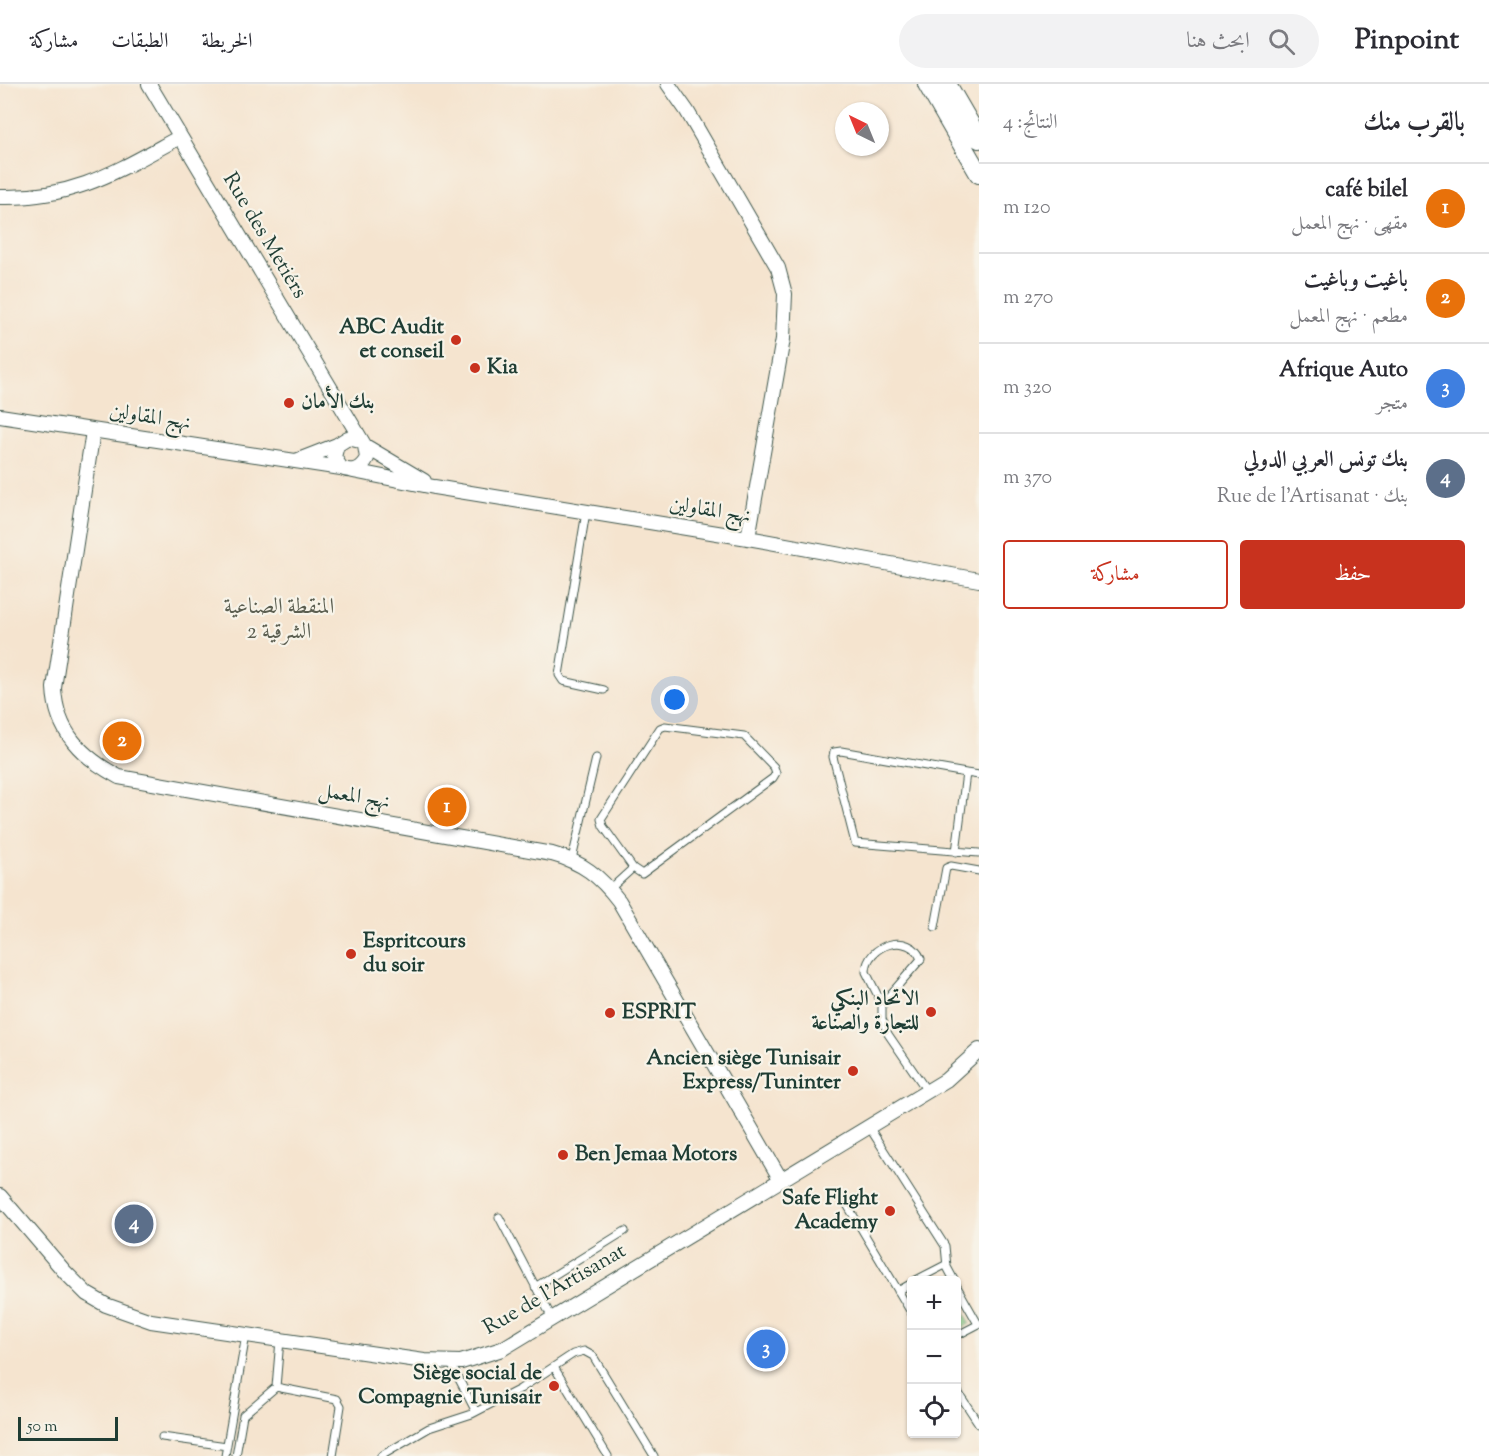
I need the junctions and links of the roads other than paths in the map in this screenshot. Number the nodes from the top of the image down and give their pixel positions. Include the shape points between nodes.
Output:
1 (149, 84) edge
2 (668, 84) edge
3 (927, 84) edge
4 (947, 84) edge
5 (180, 137) junction
6 (979, 139) edge
7 (979, 174) edge
8 (0, 197) edge
9 (343, 409) junction
10 (0, 416) edge
11 (93, 431) junction
12 (340, 443) junction
13 (363, 444) junction
14 (294, 461) junction
15 (347, 469) junction
16 (434, 487) junction
17 (586, 512) junction
18 (748, 538) junction
19 (979, 580) edge
20 (604, 690) dead end
21 (596, 758) dead end
22 (966, 773) junction
23 (979, 775) edge
24 (956, 852) junction
25 (979, 854) edge
26 (572, 859) junction
27 (633, 868) junction
28 (979, 871) edge
29 (610, 889) junction
30 (935, 927) dead end
31 (882, 1004) junction
32 (979, 1050) edge
33 (927, 1091) junction
34 (868, 1127) junction
35 (780, 1180) junction
36 (0, 1196) edge
37 (846, 1203) dead end
38 (499, 1217) dead end
39 (625, 1231) dead end
40 (946, 1264) junction
41 (925, 1276) edge
42 (952, 1276) edge
43 (907, 1286) edge
44 (535, 1287) junction
45 (898, 1291) junction
46 (961, 1292) edge
47 (907, 1306) edge
48 (552, 1318) junction
49 (978, 1324) edge
50 (961, 1334) edge
51 (246, 1335) junction
52 (280, 1340) junction
53 (450, 1362) junction
54 (554, 1366) junction
55 (276, 1387) junction
56 (961, 1395) edge
57 (476, 1412) junction
58 (979, 1424) edge
59 (162, 1437) dead end
60 (227, 1446) junction
61 (225, 1456) edge
62 (236, 1456) edge
63 (333, 1456) edge
64 (381, 1456) edge
65 (608, 1456) edge
66 (654, 1456) edge

1 - 5 street, Rue des Metiérs
2 - 18 street via 778,268 784,294 783,339
3 - 7 street
4 - 6 street
5 - 8 street via 98,181 66,192 31,198
5 - 9 street, Rue des Metiérs
9 - 12 street
9 - 13 street, Rue des Metiérs
10 - 11 street, نهج المقاولين
11 - 14 street, نهج المقاولين
11 - 26 street, نهج المعمل via 54,688 58,719 85,755 119,777
12 - 13 street via 348,438
12 - 14 street, نهج المقاولين
12 - 15 street via 334,457
13 - 15 street via 367,452 364,464
13 - 16 street, نهج المقاولين
14 - 15 street, نهج المقاولين
15 - 16 street, نهج المقاولين
16 - 17 street, نهج المقاولين
17 - 18 street, نهج المقاولين
17 - 20 lane via 559,675 563,681
18 - 19 street, نهج المقاولين
21 - 26 lane
22 - 23 lane
22 - 24 lane
22 - 24 lane via 841,751 834,752 833,758 855,843
24 - 25 lane
26 - 29 street, نهج المعمل via 591,870
27 - 27 lane via 642,874 773,778 774,768 750,739 737,734 660,728 601,819
27 - 29 lane
28 - 30 lane via 946,868
29 - 35 street, نهج المعمل
31 - 31 lane via 868,980 866,966 885,944 894,942 909,947 921,959
31 - 33 lane via 888,1034
32 - 33 street, Rue de l'Artisanat via 960,1069
33 - 34 street, Rue de l'Artisanat
34 - 35 street, Rue de l'Artisanat
34 - 40 lane via 945,1246
35 - 48 street, Rue de l'Artisanat
36 - 51 street, Rue de l'Artisanat via 65,1272 87,1294 106,1305 151,1321
37 - 45 lane
38 - 44 lane
39 - 44 lane
40 - 41 lane
40 - 42 lane
43 - 45 lane
44 - 48 lane
45 - 47 lane
46 - 49 lane
48 - 53 street, Rue de l'Artisanat via 502,1349
49 - 50 lane
51 - 52 street, Rue de l'Artisanat
51 - 60 lane
52 - 53 street, Rue de l'Artisanat
52 - 55 lane
53 - 57 lane
54 - 57 lane
54 - 65 lane
54 - 66 lane via 573,1354 584,1352 593,1356
55 - 62 lane via 243,1415
55 - 63 lane via 337,1399 341,1406
56 - 58 lane
57 - 64 lane via 429,1428
59 - 60 lane
60 - 61 lane

